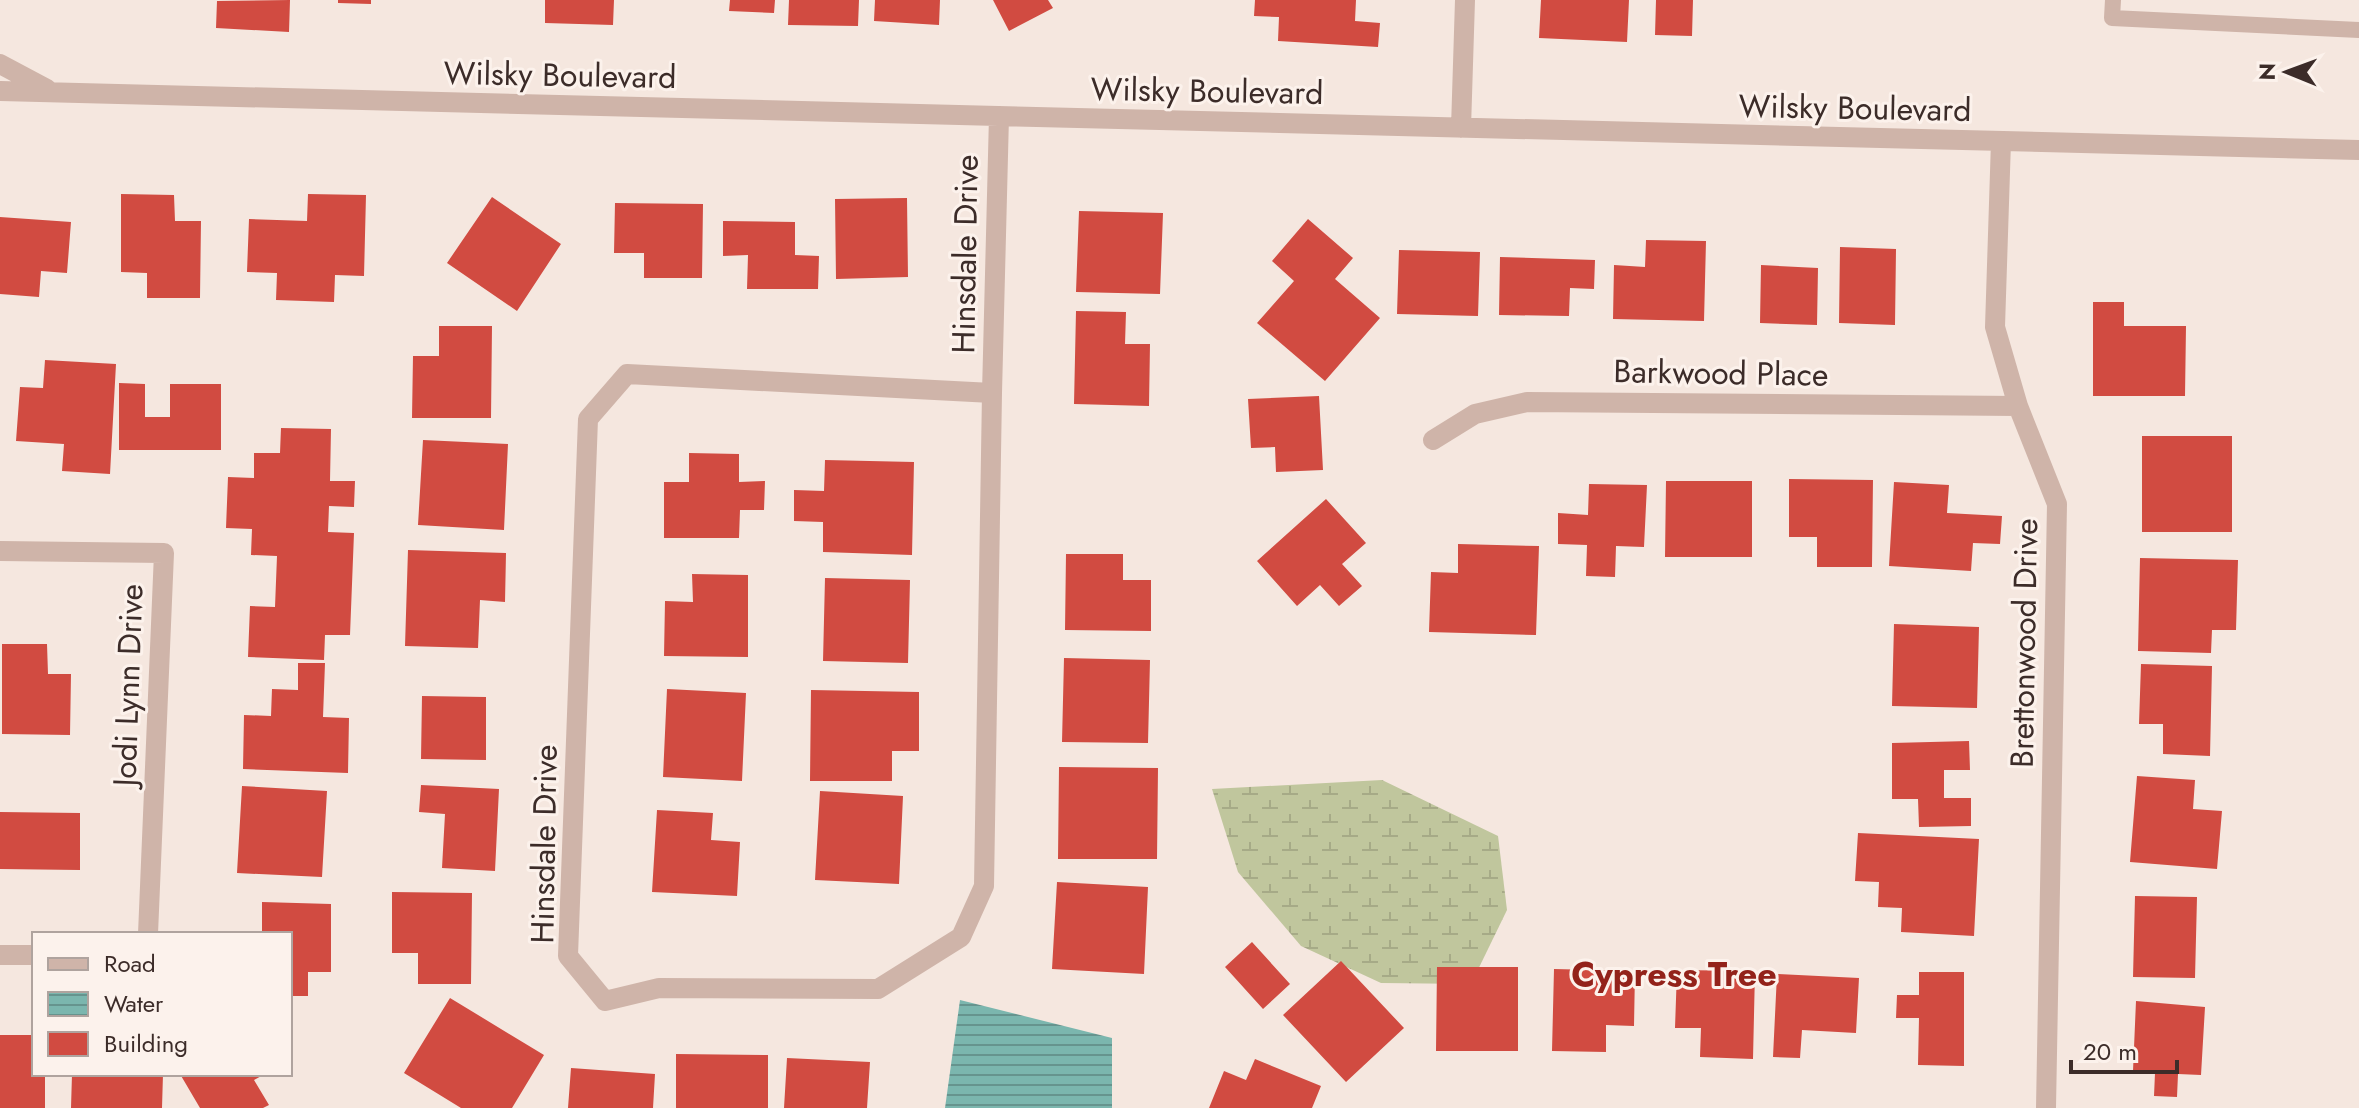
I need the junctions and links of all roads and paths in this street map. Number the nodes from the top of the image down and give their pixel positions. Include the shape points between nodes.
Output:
1 (1465, 0) edge
2 (2113, 0) edge
3 (2359, 30) edge
4 (0, 64) edge
5 (0, 91) edge
6 (54, 92) junction
7 (999, 116) junction
8 (1461, 128) junction
9 (2001, 141) junction
10 (2359, 150) edge
11 (992, 393) junction
12 (2018, 406) junction
13 (1433, 440) dead end
14 (0, 551) edge
15 (148, 932) edge
16 (0, 955) edge
17 (32, 955) edge
18 (2046, 1108) edge

1 - 8 street
2 - 3 lane via 2112,18
4 - 6 street, Wilsky Boulevard
5 - 6 street, Wilsky Boulevard
6 - 7 street, Wilsky Boulevard
7 - 8 street, Wilsky Boulevard
7 - 11 street, Hinsdale Drive
8 - 9 street, Wilsky Boulevard
9 - 10 street, Wilsky Boulevard
9 - 12 street, Brettonwood Drive via 1995,327
11 - 11 street, Hinsdale Drive via 984,886 961,937 878,989 659,988 605,1001 568,956 588,419 627,374
12 - 13 street, Barkwood Place via 1527,402 1475,414
12 - 18 street, Brettonwood Drive via 2057,504
14 - 15 street, Jodi Lynn Drive via 164,553
16 - 17 street

